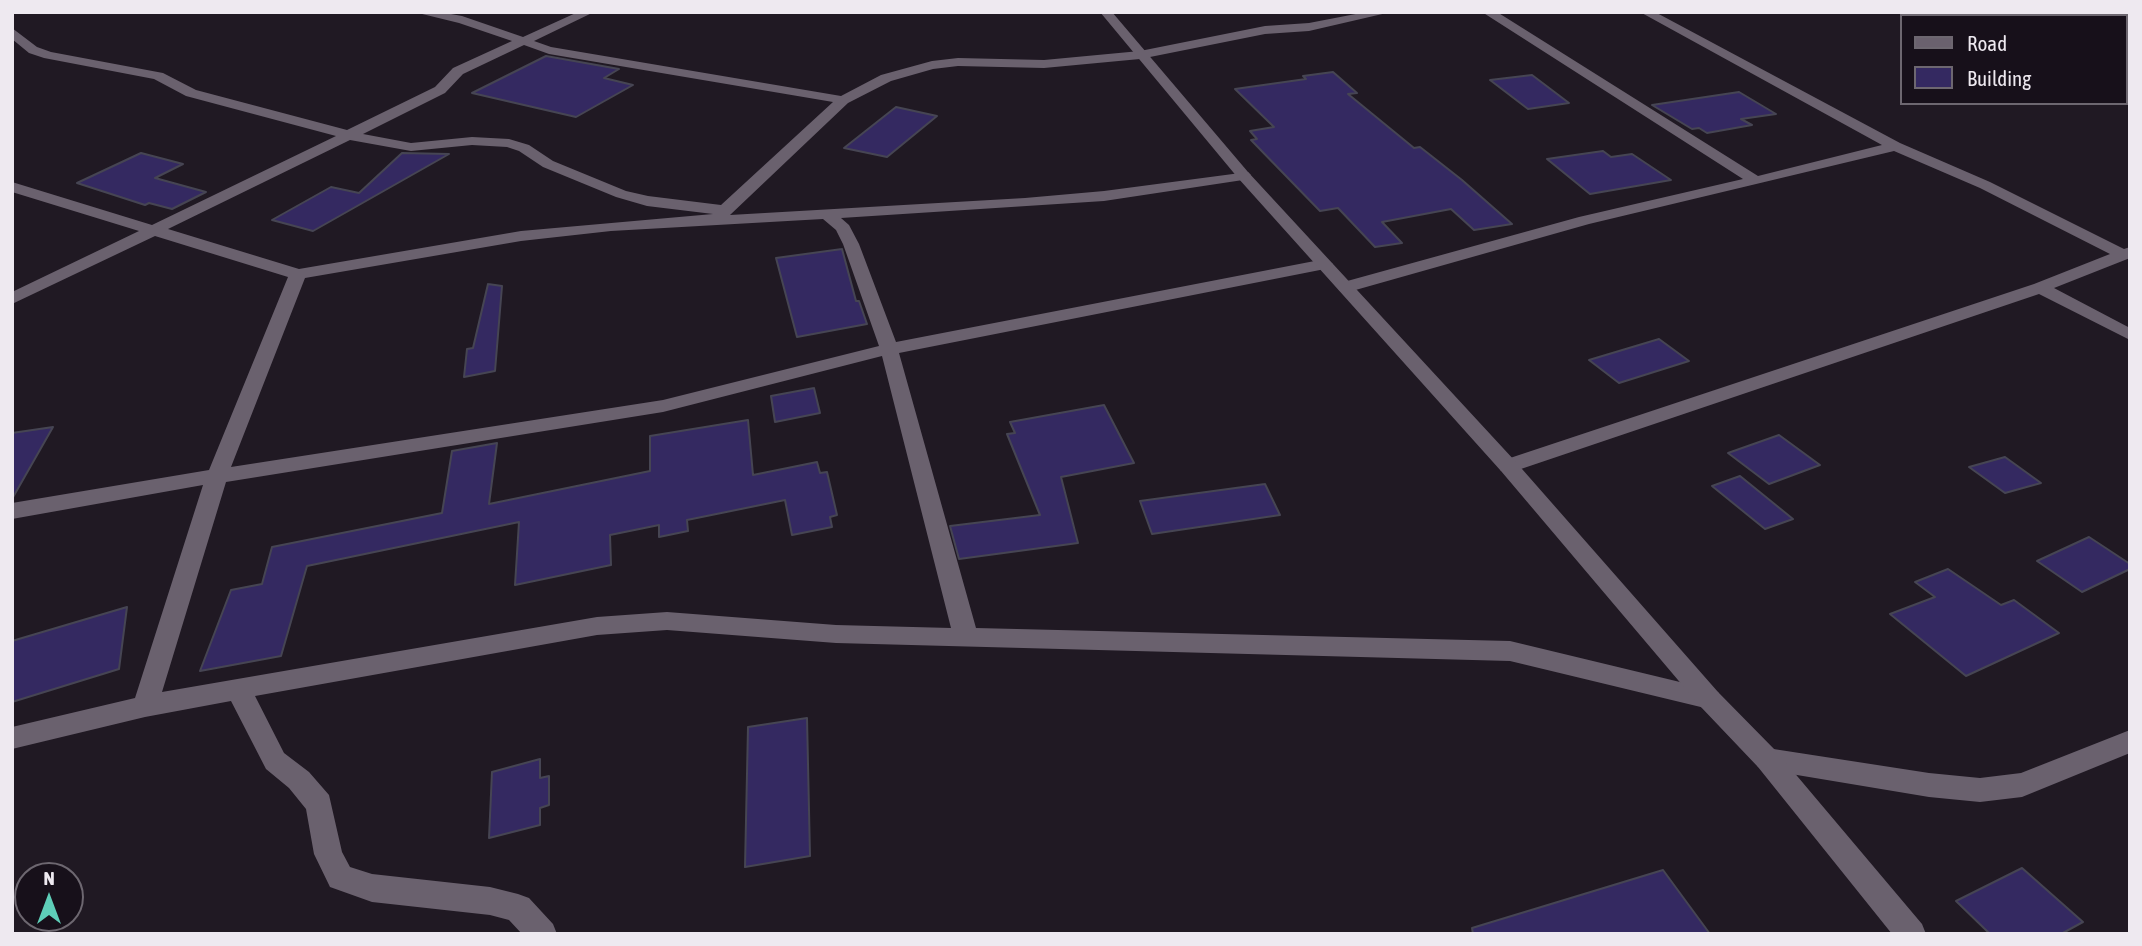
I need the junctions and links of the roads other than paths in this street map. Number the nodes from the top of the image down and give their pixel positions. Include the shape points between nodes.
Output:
1 (420, 12) edge
2 (588, 12) edge
3 (1106, 12) edge
4 (1385, 12) edge
5 (1488, 12) edge
6 (1646, 12) edge
7 (12, 32) edge
8 (523, 42) junction
9 (1140, 55) junction
10 (843, 100) junction
11 (348, 135) junction
12 (1895, 146) junction
13 (1243, 175) junction
14 (1756, 181) junction
15 (12, 187) edge
16 (826, 213) junction
17 (720, 216) junction
18 (153, 230) junction
19 (2126, 253) edge
20 (1325, 264) junction
21 (298, 274) junction
22 (1346, 287) junction
23 (2040, 288) junction
24 (12, 299) edge
25 (2130, 335) edge
26 (890, 349) junction
27 (1508, 466) junction
28 (217, 476) junction
29 (12, 511) edge
30 (966, 637) junction
31 (238, 689) junction
32 (1709, 699) junction
33 (145, 706) junction
34 (12, 738) edge
35 (2130, 741) edge
36 (1768, 759) junction
37 (542, 934) edge
38 (1910, 934) edge

1 - 8 street via 462,20
2 - 8 street
3 - 9 street
4 - 9 street
5 - 14 street
6 - 12 street
7 - 11 street via 40,52 158,76 191,93
8 - 10 street
8 - 11 street via 458,71 440,90
9 - 10 street via 1044,65 979,61 932,65 886,78
9 - 13 street
10 - 17 street
11 - 17 street via 411,147 472,141 509,143 621,194
11 - 18 street
12 - 14 street
12 - 19 street
13 - 16 street via 1104,196
13 - 20 street
14 - 22 street via 1585,220
15 - 18 street
16 - 17 street
16 - 26 street via 843,228 851,244
17 - 21 street via 521,236
18 - 21 street
18 - 24 street
19 - 23 street
20 - 22 street
20 - 26 street
21 - 28 street
22 - 27 street
23 - 25 street
23 - 27 street
26 - 28 street via 663,406
26 - 30 street
27 - 32 street
28 - 29 street
28 - 33 street
30 - 31 street via 836,634 667,621 597,625
30 - 32 street via 1510,651
31 - 33 street
31 - 37 street via 275,761 319,804 328,854 340,877 372,887 518,908
32 - 36 street
33 - 34 street
35 - 36 street via 2022,785 1980,790
36 - 38 street

